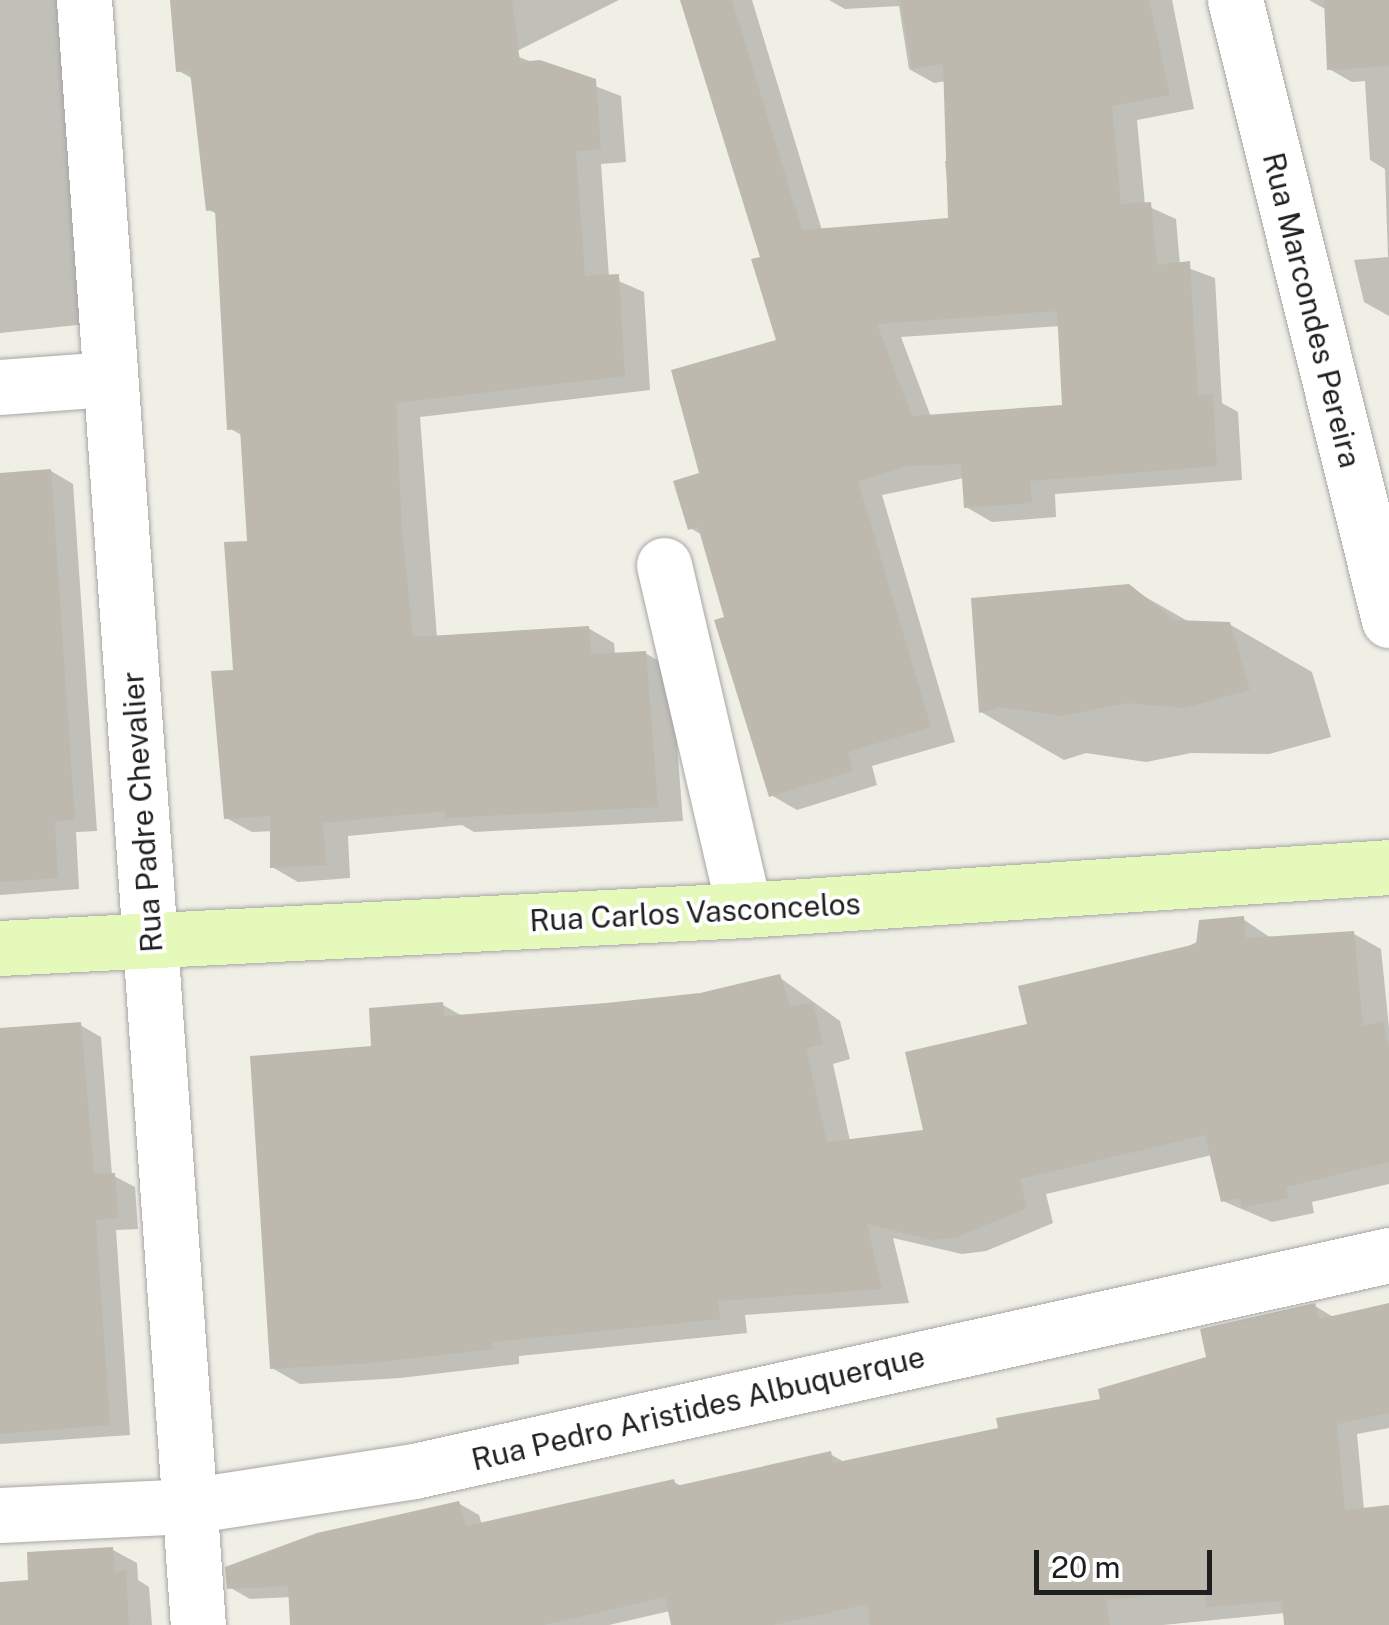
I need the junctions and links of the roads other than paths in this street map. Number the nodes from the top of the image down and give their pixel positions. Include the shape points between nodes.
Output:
1 (84, 0) edge
2 (1235, 0) edge
3 (110, 379) junction
4 (0, 388) edge
5 (664, 565) dead end
6 (1389, 620) edge
7 (1389, 868) edge
8 (744, 910) junction
9 (151, 941) junction
10 (0, 948) edge
11 (1389, 1256) edge
12 (188, 1506) junction
13 (0, 1515) edge
14 (198, 1625) edge

1 - 3 street, Rua Padre Chevalier
2 - 6 street, Rua Marcondes Pereira
3 - 4 street
3 - 9 street, Rua Padre Chevalier
5 - 8 street
7 - 8 main road, Rua Carlos Vasconcelos
8 - 9 main road, Rua Carlos Vasconcelos
9 - 10 main road, Rua Carlos Vasconcelos
9 - 12 street, Rua Padre Chevalier
11 - 12 street, Rua Pedro Aristides Albuquerque via 562,1441
12 - 13 street, Rua Pedro Aristides Albuquerque
12 - 14 street, Rua Padre Chevalier

